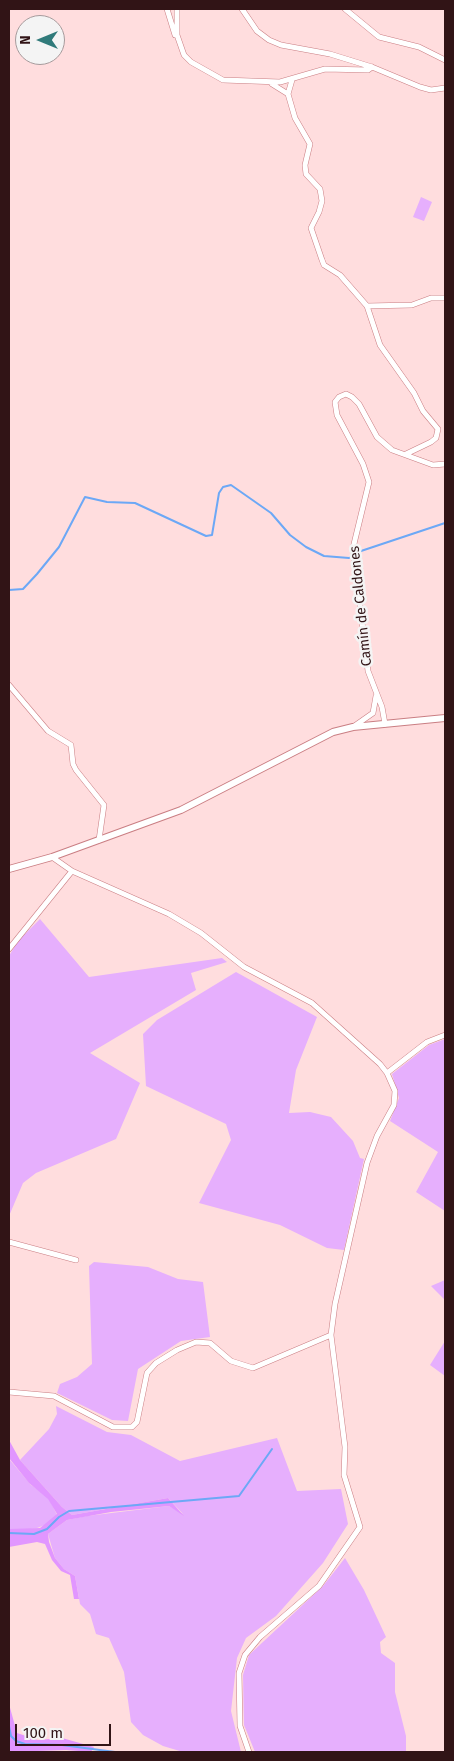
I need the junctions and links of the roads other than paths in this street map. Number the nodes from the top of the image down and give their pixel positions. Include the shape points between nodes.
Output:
1 (166, 9) edge
2 (177, 9) edge
3 (242, 9) edge
4 (345, 9) edge
5 (179, 47) junction
6 (445, 60) edge
7 (372, 67) junction
8 (292, 80) junction
9 (271, 83) junction
10 (445, 88) edge
11 (288, 94) junction
12 (445, 298) edge
13 (366, 306) junction
14 (406, 454) junction
15 (445, 464) edge
16 (9, 685) edge
17 (376, 693) junction
18 (373, 713) junction
19 (445, 718) edge
20 (382, 724) junction
21 (352, 727) junction
22 (99, 840) junction
23 (52, 857) junction
24 (9, 869) edge
25 (72, 871) junction
26 (9, 949) edge
27 (445, 1035) edge
28 (387, 1073) junction
29 (9, 1242) edge
30 (76, 1260) dead end
31 (331, 1335) junction
32 (9, 1392) edge
33 (249, 1752) edge

1 - 5 street
2 - 5 street
3 - 7 street via 257,31 269,40
4 - 6 street via 379,37 419,47
5 - 9 street via 191,62 216,76 237,82
7 - 8 street via 368,70 325,69
7 - 10 street via 420,87 432,90
8 - 9 street
8 - 11 street
9 - 11 street
11 - 13 street via 295,118 310,144 306,174 320,189 322,201 311,228 312,236 324,265 340,274
12 - 13 street via 431,298 412,305
13 - 14 street via 383,351 438,429 436,438 431,442
14 - 15 street, Camín de Caldones via 433,465
14 - 17 street, Camín de Caldones via 383,444 352,397 346,394 339,397 334,408 369,482 353,548 368,671
16 - 22 street via 48,731 72,745 76,770 104,805
17 - 18 street, Camín de Caldones
17 - 20 street, Camín de Caldones
18 - 20 street
18 - 21 street
19 - 20 street
20 - 21 street
21 - 22 street via 333,732 181,810
22 - 23 street
23 - 24 street
23 - 25 street
25 - 26 street
25 - 28 street via 170,914 244,967 312,1003 332,1018
27 - 28 street via 427,1042
28 - 31 street via 396,1099 367,1163 334,1304
29 - 30 street
31 - 32 street via 253,1368 231,1361 210,1343 196,1342 177,1350 147,1373 137,1422 132,1427 113,1427 54,1396
31 - 33 street via 345,1447 344,1475 360,1527 319,1586 260,1637 245,1655 239,1672 240,1726

